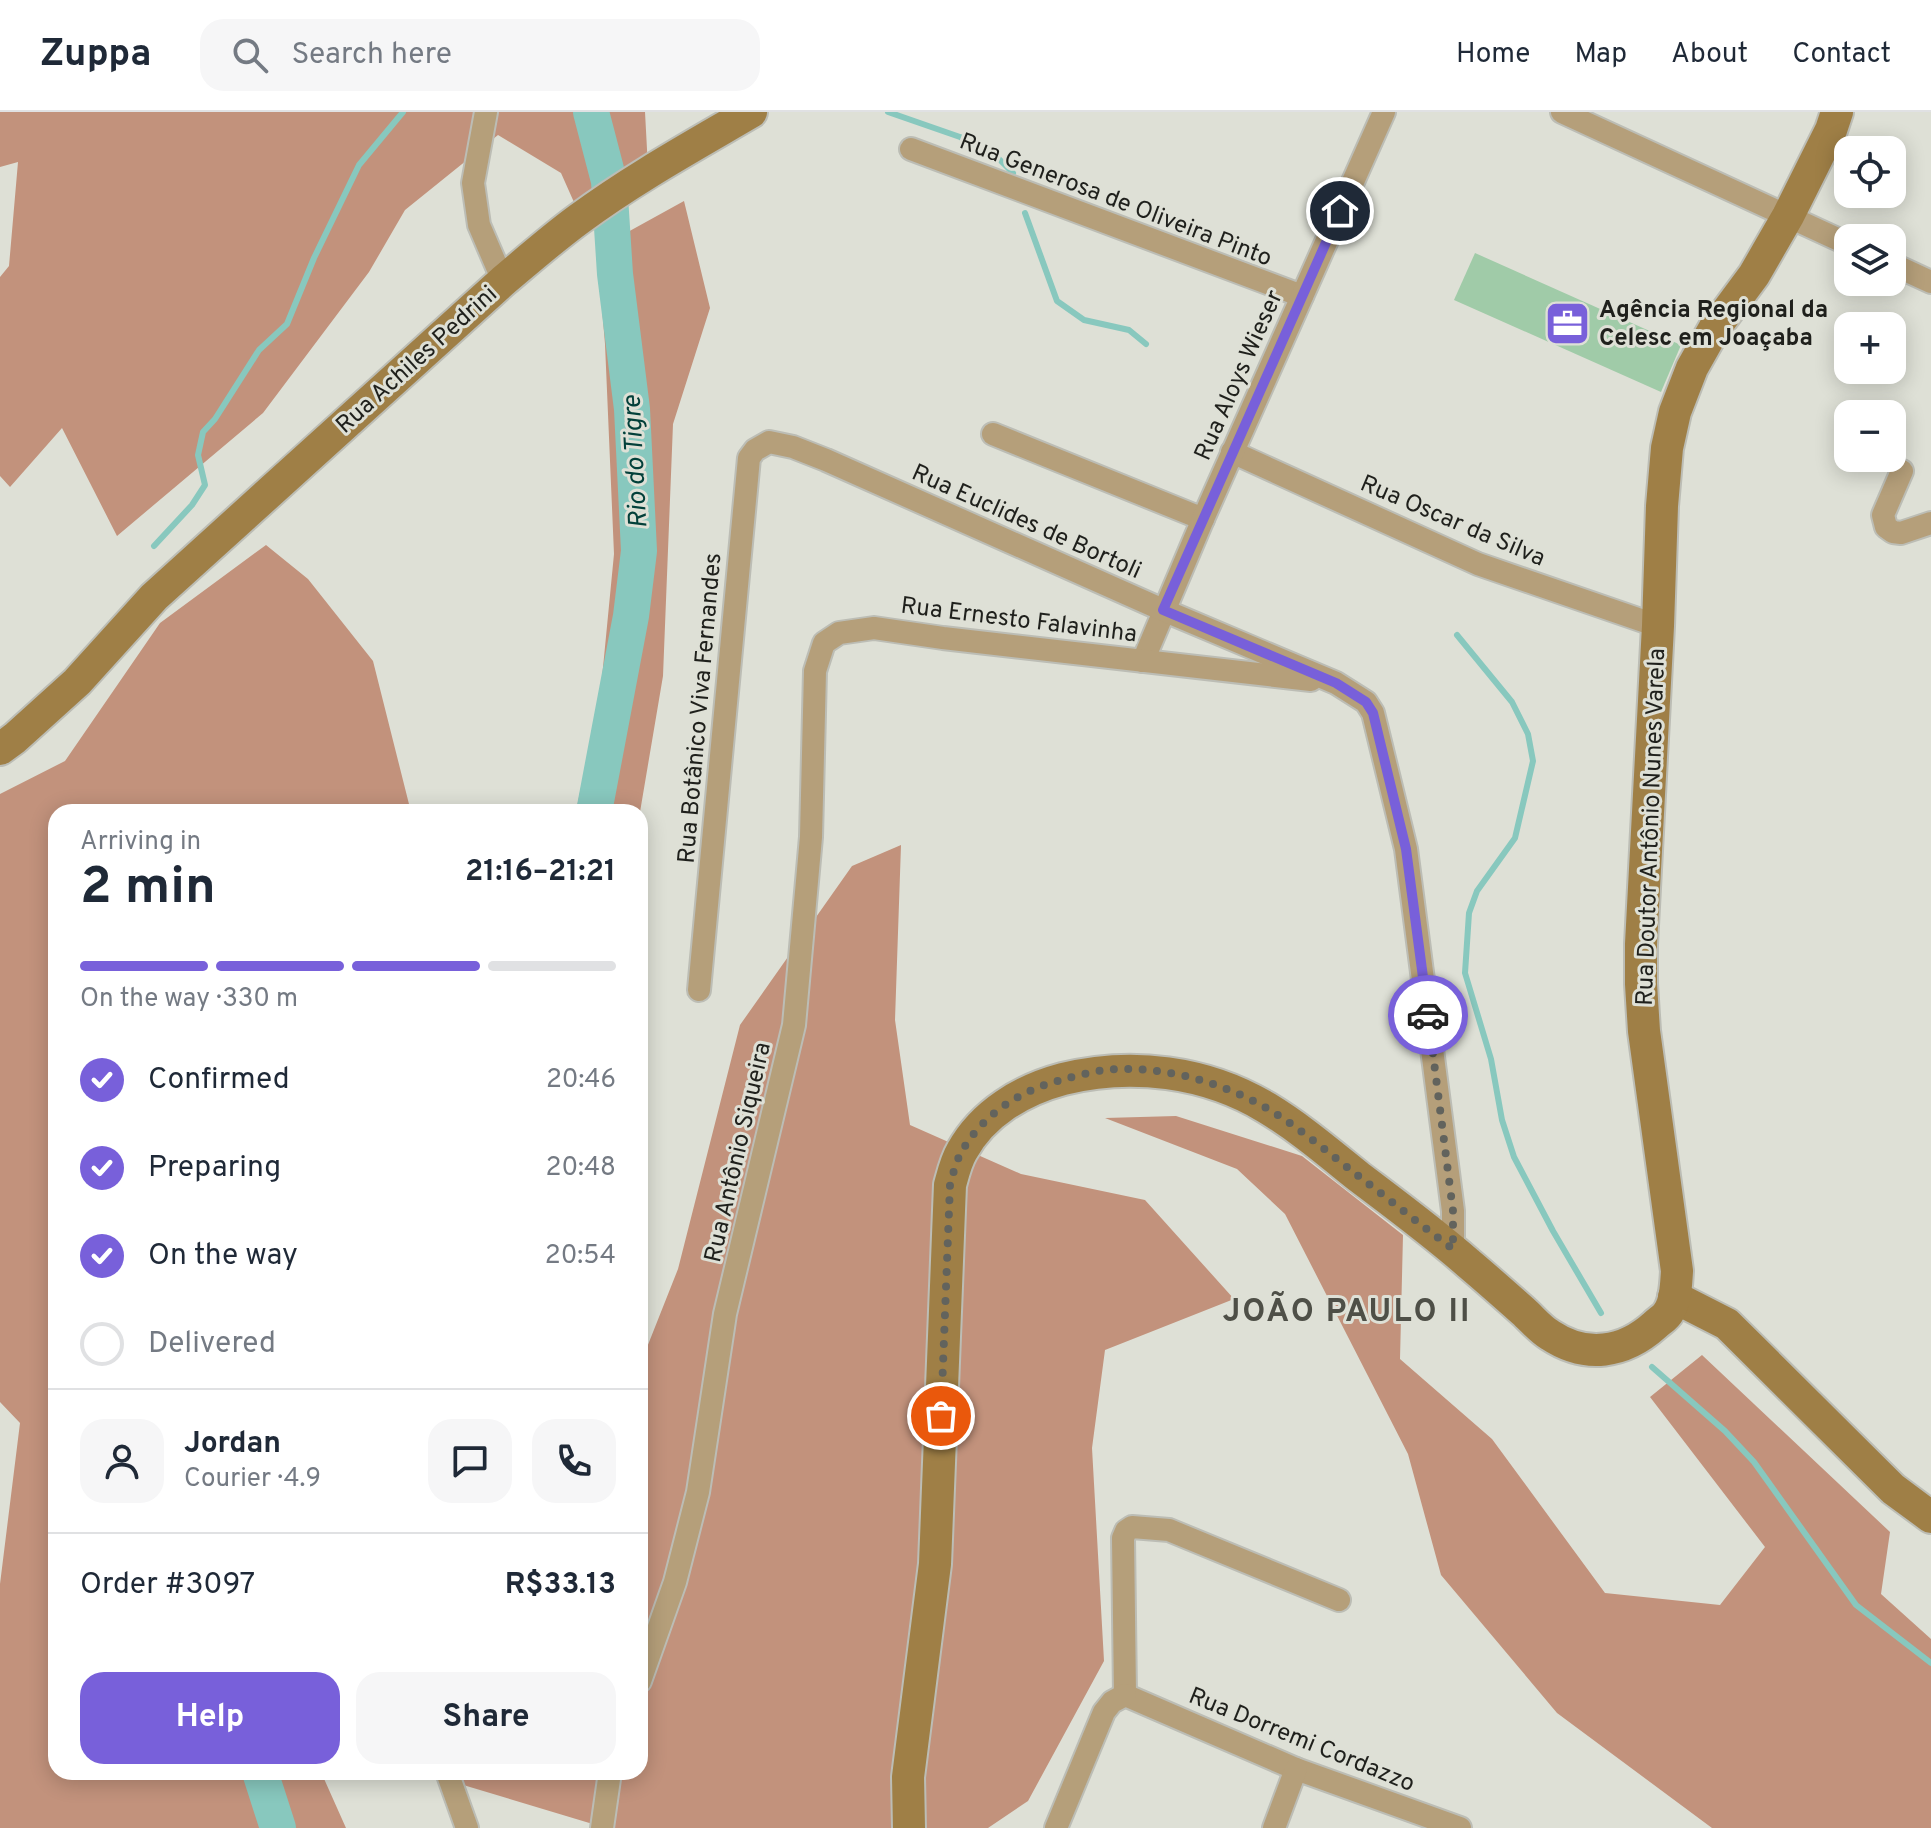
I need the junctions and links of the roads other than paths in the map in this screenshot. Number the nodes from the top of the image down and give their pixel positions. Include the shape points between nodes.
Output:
1 (486, 112) edge
2 (751, 112) edge
3 (1384, 112) edge
4 (1562, 112) edge
5 (1837, 112) edge
6 (911, 149) dead end
7 (1788, 216) junction
8 (1834, 237) edge
9 (1906, 270) edge
10 (503, 281) junction
11 (1931, 282) edge
12 (1302, 296) junction
13 (993, 434) dead end
14 (769, 442) joint
15 (1232, 452) junction
16 (1902, 472) edge
17 (1203, 519) junction
18 (1931, 523) edge
19 (1163, 610) junction
20 (1658, 626) junction
21 (839, 633) joint
22 (1143, 661) junction
23 (1336, 683) junction
24 (0, 749) edge
25 (699, 990) dead end
26 (1453, 1249) junction
27 (1674, 1297) junction
28 (1931, 1517) edge
29 (1339, 1600) dead end
30 (648, 1658) edge
31 (1125, 1695) junction
32 (1296, 1769) junction
33 (450, 1780) edge
34 (609, 1780) edge
35 (467, 1828) edge
36 (600, 1828) edge
37 (909, 1828) edge
38 (1056, 1828) edge
39 (1274, 1828) edge
40 (1460, 1828) edge

1 - 10 street via 473,183 479,225
2 - 10 street, Rua Achiles Pedrini via 581,217
3 - 12 street, Rua Aloys Wieser
4 - 7 street
5 - 7 street, Rua Doutor Antônio Nunes Varela
6 - 12 street, Rua Generosa de Oliveira Pinto
7 - 8 street
7 - 20 street, Rua Doutor Antônio Nunes Varela via 1714,329 1675,412 1662,506
9 - 11 street
10 - 24 street, Rua Achiles Pedrini via 154,597 77,682
12 - 15 street, Rua Aloys Wieser
13 - 17 street
14 - 19 street, Rua Euclides de Bortoli via 826,460
14 - 25 street, Rua Botânico Viva Fernandes via 749,458
15 - 17 street, Rua Aloys Wieser
15 - 20 street, Rua Oscar da Silva via 1478,564
16 - 18 street via 1883,515 1886,527 1901,533
17 - 19 street, Rua Aloys Wieser
19 - 22 street, Rua Aloys Wieser
19 - 23 street, Rua Euclides de Bortoli
20 - 27 street, Rua Doutor Antônio Nunes Varela via 1641,984 1677,1271
21 - 22 street, Rua Ernesto Falavinha via 874,628
21 - 30 street, Rua Antônio Siqueira via 824,643 815,671 811,837 794,1025 725,1314 698,1492
22 - 23 street, Rua Ernesto Falavinha
23 - 26 street, Rua Euclides de Bortoli via 1366,702 1373,713 1406,849 1453,1211
26 - 27 street via 1550,1336 1586,1350 1624,1346 1647,1333 1668,1314
26 - 37 street via 1298,1129 1264,1107 1202,1080 1106,1070 1042,1085 992,1114 961,1153 950,1185 935,1564 908,1777
27 - 28 street via 1727,1324 1893,1489
29 - 31 street via 1169,1530 1132,1527 1123,1538
31 - 32 street, Rua Dorremi Cordazzo
31 - 38 street via 1104,1712
32 - 39 street
32 - 40 street, Rua Dorremi Cordazzo
33 - 35 street
34 - 36 street

